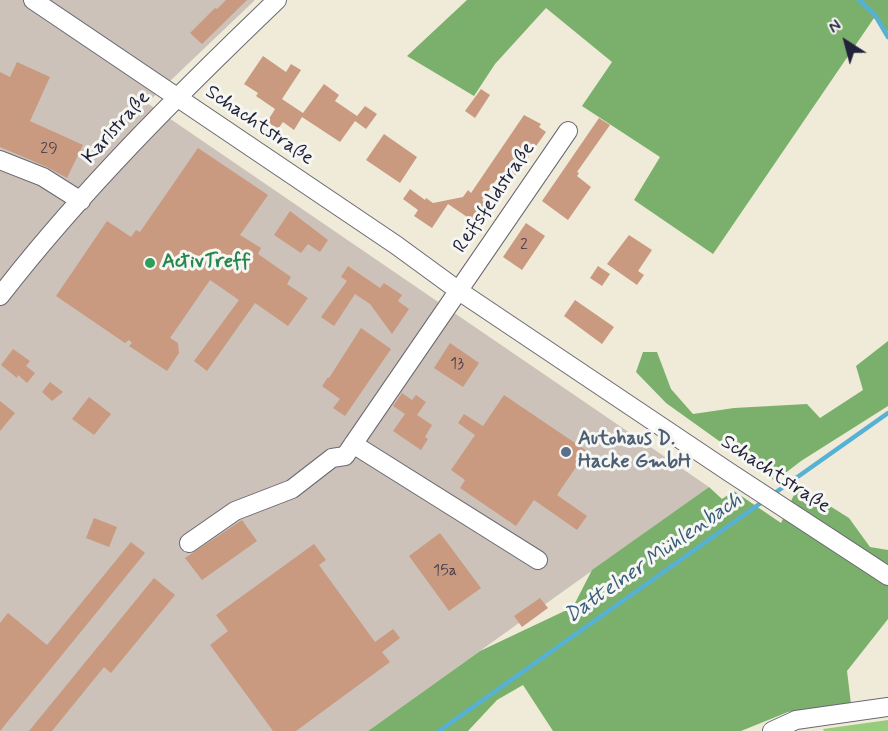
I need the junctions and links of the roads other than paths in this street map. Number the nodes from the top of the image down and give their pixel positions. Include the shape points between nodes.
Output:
1 (33, 0) edge
2 (277, 0) edge
3 (175, 98) junction
4 (568, 131) dead end
5 (0, 160) edge
6 (81, 201) junction
7 (459, 291) junction
8 (0, 296) edge
9 (349, 450) junction
10 (189, 543) dead end
11 (538, 560) dead end
12 (888, 576) edge
13 (888, 707) edge
14 (772, 731) edge

1 - 3 street, Schachtstraße
2 - 3 street, Karlstraße
3 - 6 street, Karlstraße
3 - 7 street, Schachtstraße
4 - 7 street, Reifsfeldstraße
5 - 6 street via 43,177
6 - 8 street, Karlstraße
7 - 9 street
7 - 12 street, Schachtstraße
9 - 10 street via 292,489 235,512
9 - 11 street
13 - 14 street via 796,720

